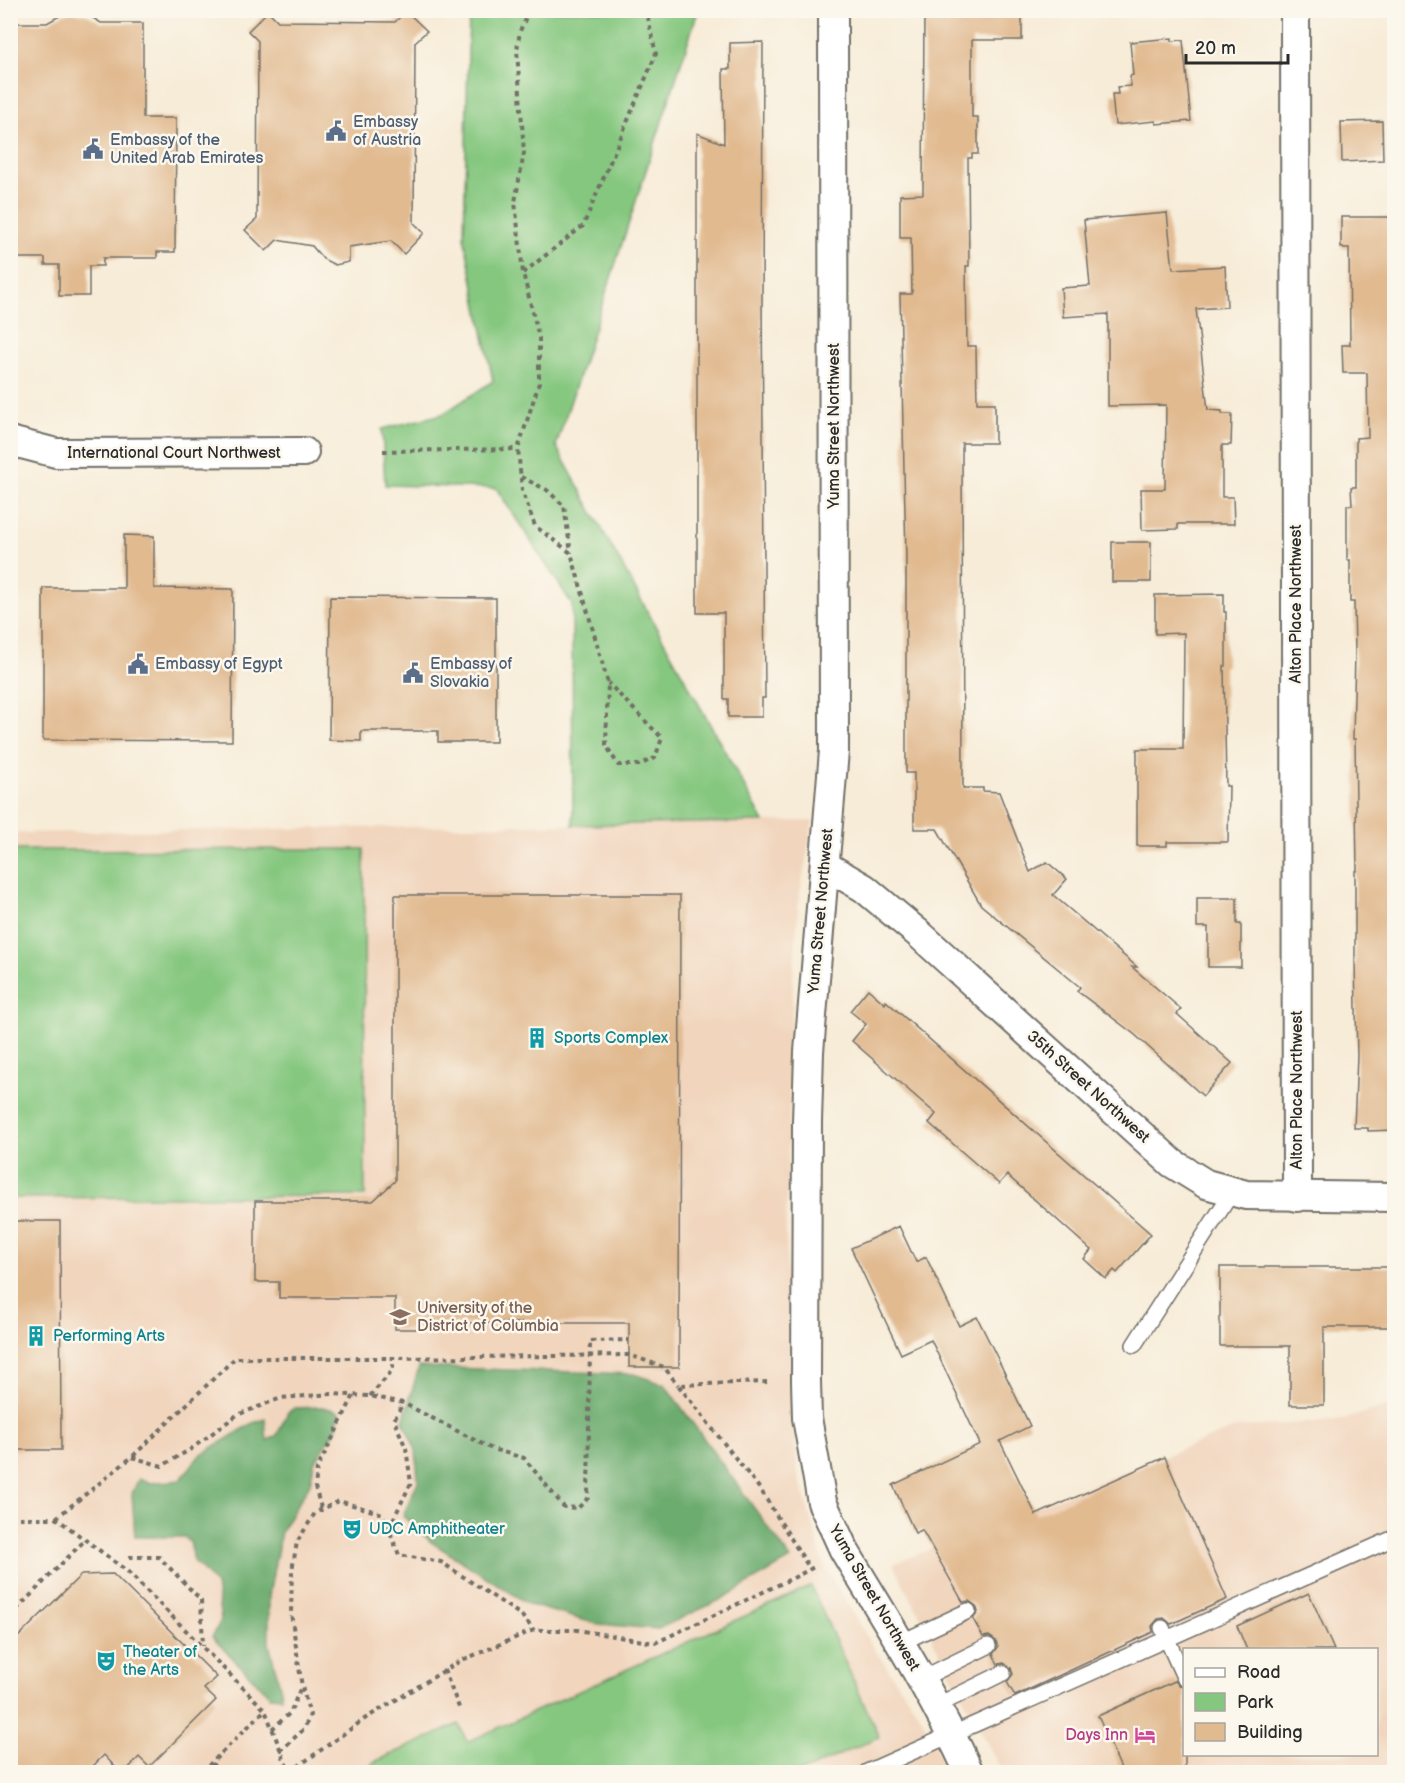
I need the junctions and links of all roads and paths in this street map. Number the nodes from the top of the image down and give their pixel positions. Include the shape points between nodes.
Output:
1 (530, 10) edge
2 (642, 10) edge
3 (833, 10) edge
4 (1295, 10) edge
5 (523, 273) junction
6 (10, 441) edge
7 (518, 449) junction
8 (383, 451) dead end
9 (304, 452) dead end
10 (520, 477) junction
11 (571, 553) junction
12 (608, 683) junction
13 (826, 866) junction
14 (1232, 1192) junction
15 (1297, 1197) junction
16 (1395, 1197) edge
17 (629, 1340) dead end
18 (1134, 1345) dead end
19 (591, 1355) junction
20 (393, 1358) junction
21 (767, 1382) dead end
22 (678, 1385) junction
23 (354, 1395) junction
24 (370, 1396) junction
25 (403, 1403) junction
26 (132, 1457) junction
27 (321, 1508) junction
28 (10, 1518) edge
29 (56, 1518) junction
30 (389, 1529) junction
31 (1395, 1538) edge
32 (86, 1540) junction
33 (129, 1557) dead end
34 (817, 1564) dead end
35 (810, 1569) junction
36 (968, 1611) dead end
37 (10, 1616) edge
38 (534, 1630) junction
39 (1165, 1633) junction
40 (900, 1643) junction
41 (988, 1646) dead end
42 (203, 1647) junction
43 (444, 1670) junction
44 (1003, 1673) dead end
45 (1183, 1675) edge
46 (921, 1679) junction
47 (302, 1687) junction
48 (936, 1706) junction
49 (265, 1710) junction
50 (460, 1710) dead end
51 (272, 1729) junction
52 (952, 1736) junction
53 (280, 1751) junction
54 (212, 1763) junction
55 (202, 1773) edge
56 (218, 1773) edge
57 (290, 1773) edge
58 (867, 1773) edge
59 (969, 1773) edge

1 - 5 path via 520,30 517,50 524,153 515,201
2 - 5 path via 648,18 656,54 583,226
3 - 13 street, Yuma Street Northwest via 834,751
4 - 15 street, Alton Place Northwest
5 - 7 path via 539,338 539,383
6 - 9 street, International Court Northwest via 56,453
7 - 8 path
7 - 10 path
10 - 11 path via 535,526
10 - 11 path via 547,490 564,506
11 - 12 path
12 - 12 path via 606,745 618,765 639,765 655,758 662,738
13 - 14 street, 35th Street Northwest via 864,888 919,934 1172,1163 1206,1184
13 - 40 street, Yuma Street Northwest via 814,981 807,1122 807,1418 822,1502 833,1529
14 - 15 street, 35th Street Northwest
14 - 18 lane
15 - 16 street, 35th Street Northwest
17 - 19 path via 591,1341
19 - 20 path
19 - 22 path via 629,1355 664,1367
19 - 25 path via 588,1498 578,1508 564,1507 524,1458 492,1449
20 - 24 path via 393,1370
20 - 26 path via 235,1358
21 - 22 path
22 - 35 path via 760,1489
23 - 24 path
23 - 26 path via 280,1398 237,1415 162,1466
23 - 27 path via 318,1469 315,1487
24 - 25 path
25 - 30 path via 394,1420 406,1448 411,1483
26 - 29 path
27 - 30 path via 339,1501 383,1514
27 - 47 path via 297,1542 292,1570 291,1613
28 - 29 path
29 - 32 path
30 - 38 path via 399,1555 441,1562 521,1615
31 - 39 lane
32 - 37 path
32 - 42 path via 127,1571
33 - 42 path via 159,1557 201,1600
34 - 35 path
35 - 38 path via 655,1643 577,1630
36 - 40 lane
38 - 43 path
39 - 45 lane
39 - 52 lane
40 - 46 street, Yuma Street Northwest
41 - 46 lane
42 - 49 path
43 - 50 path
43 - 57 path via 366,1718
44 - 48 lane
46 - 48 street, Yuma Street Northwest
47 - 51 path via 290,1713
47 - 53 path via 310,1715 304,1729
48 - 52 street, Yuma Street Northwest
49 - 51 path
49 - 54 path
51 - 53 path
52 - 58 lane
52 - 59 street, Yuma Street Northwest
53 - 57 path
54 - 55 path
54 - 56 path

